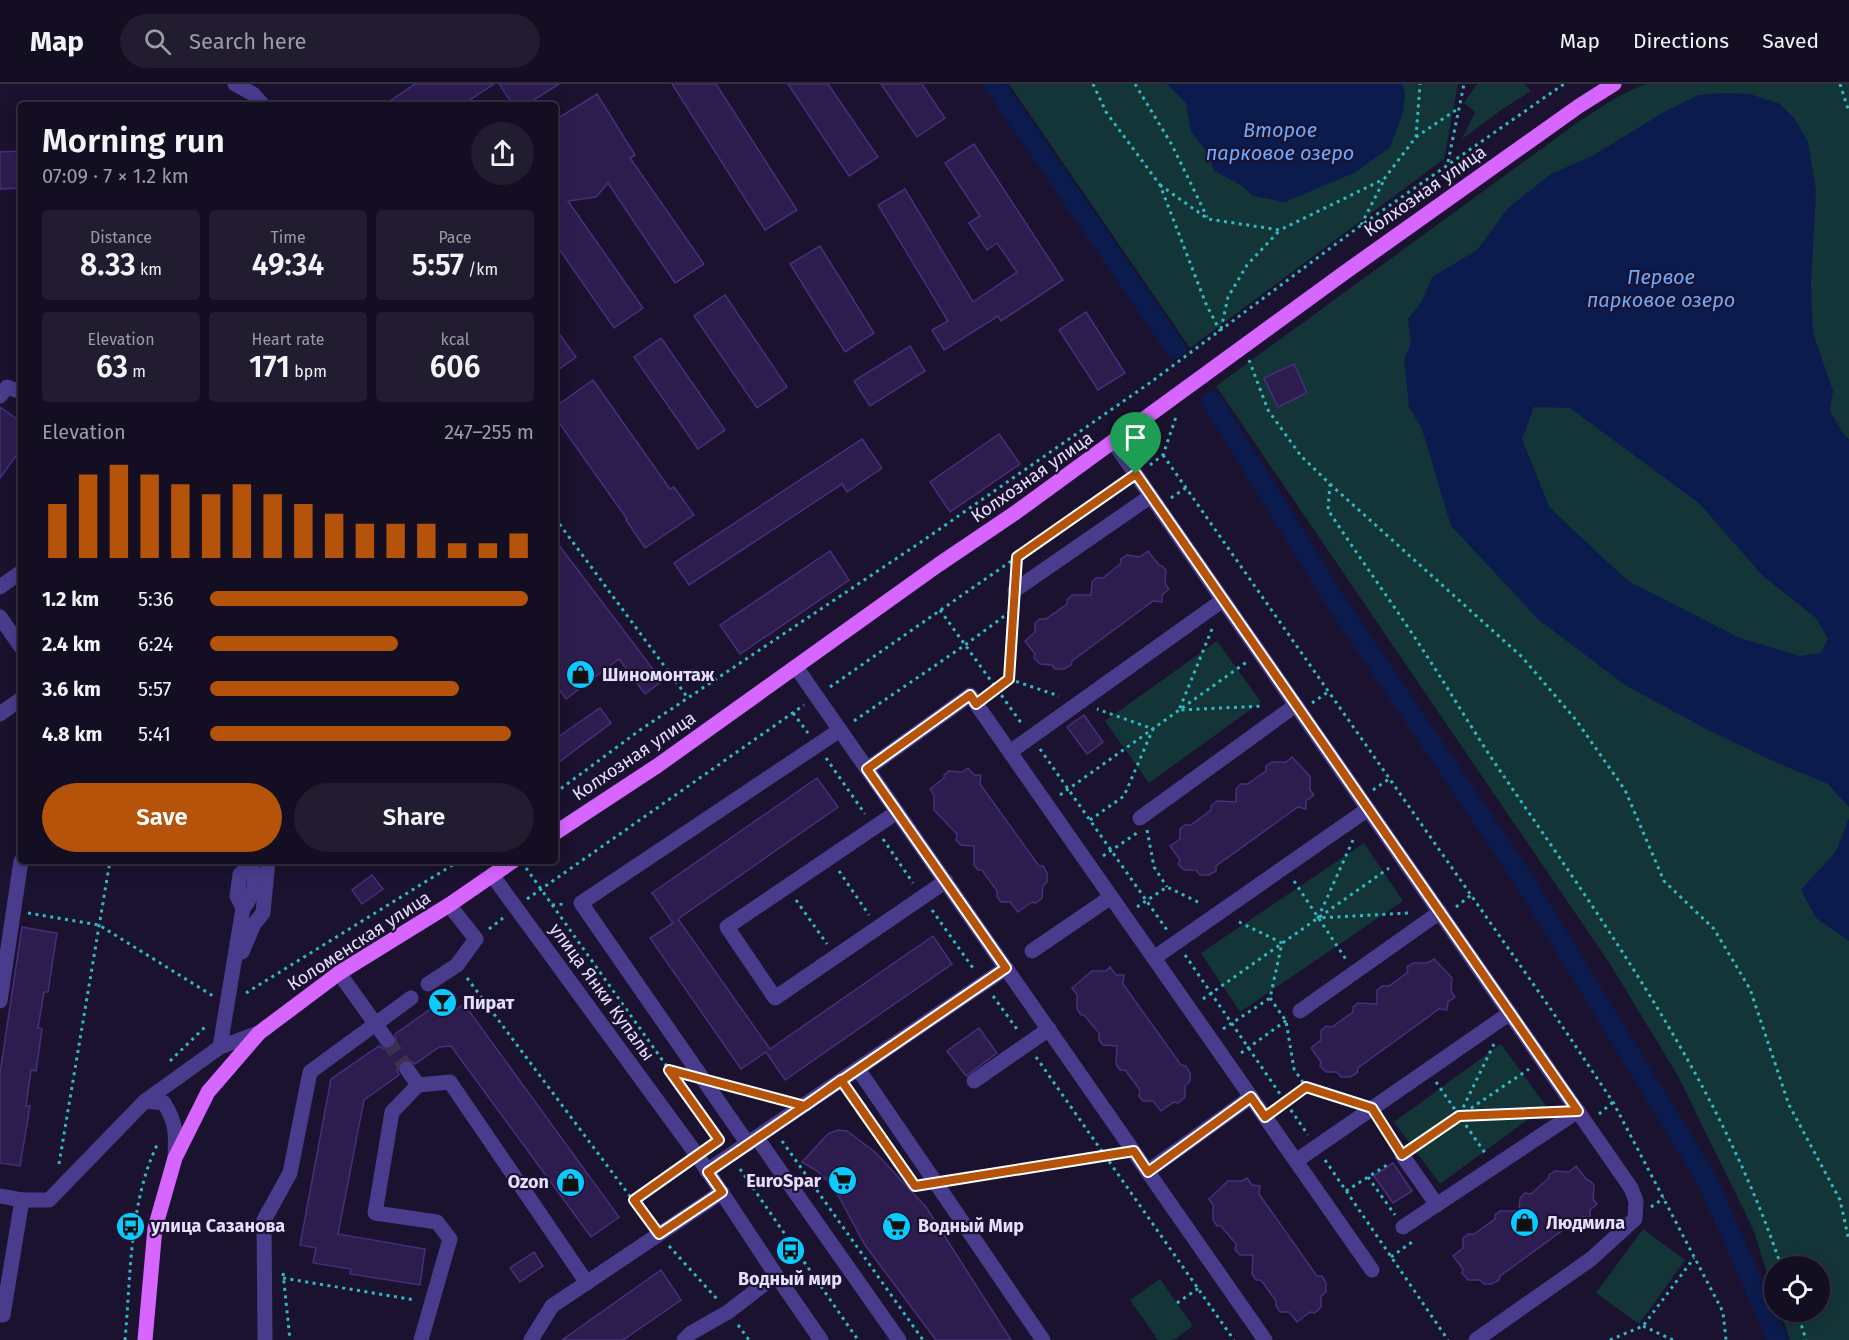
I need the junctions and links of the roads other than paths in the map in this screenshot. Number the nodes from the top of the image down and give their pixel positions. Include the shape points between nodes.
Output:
1 (234, 84) edge
2 (1614, 84) edge
3 (260, 102) edge
4 (18, 391) edge
5 (0, 396) edge
6 (1114, 442) junction
7 (1151, 496) junction
8 (18, 574) edge
9 (0, 587) edge
10 (1015, 590) road end
11 (1223, 600) junction
12 (0, 617) edge
13 (18, 643) edge
14 (796, 667) junction
15 (18, 701) edge
16 (1296, 705) junction
17 (0, 714) edge
18 (840, 730) junction
19 (1010, 752) junction
20 (867, 769) junction
21 (1368, 808) junction
22 (897, 812) junction
23 (1140, 818) dead end
24 (558, 831) edge
25 (20, 864) edge
26 (250, 864) edge
27 (268, 864) edge
28 (508, 864) edge
29 (492, 875) junction
30 (946, 882) junction
31 (1111, 897) junction
32 (449, 905) junction
33 (7, 910) edge
34 (1440, 912) junction
35 (1032, 951) dead end
36 (1154, 958) junction
37 (1006, 968) junction
38 (339, 973) junction
39 (233, 974) junction
40 (428, 984) dead end
41 (411, 998) dead end
42 (0, 1001) edge
43 (1300, 1011) road end
44 (1510, 1013) junction
45 (375, 1024) junction
46 (1048, 1029) junction
47 (259, 1034) junction
48 (387, 1040) tunnel mouth
49 (220, 1047) junction
50 (407, 1070) tunnel mouth
51 (858, 1070) junction
52 (974, 1081) dead end
53 (418, 1085) junction
54 (1251, 1097) junction
55 (145, 1101) junction
56 (1578, 1111) junction
57 (753, 1141) junction
58 (1402, 1155) road end
59 (175, 1158) junction
60 (1296, 1161) junction
61 (708, 1172) junction
62 (1148, 1172) junction
63 (722, 1192) junction
64 (0, 1196) edge
65 (22, 1200) junction
66 (1437, 1205) junction
67 (1403, 1227) dead end
68 (1372, 1270) dead end
69 (776, 1275) junction
70 (587, 1282) junction
71 (0, 1315) edge
72 (145, 1340) edge
73 (265, 1340) edge
74 (421, 1340) edge
75 (531, 1340) edge
76 (684, 1340) edge
77 (821, 1340) edge
78 (899, 1340) edge
79 (1043, 1340) edge
80 (1265, 1340) edge
81 (1476, 1340) edge

1 - 3 street
2 - 6 main road, Колхозная улица via 1578,106
4 - 5 street via 7,387
6 - 7 street
6 - 14 main road, Колхозная улица
7 - 10 street
7 - 11 street
8 - 9 street
11 - 16 street
11 - 19 street
12 - 13 street
14 - 18 street
14 - 24 main road, Колхозная улица
15 - 17 street
16 - 21 street
16 - 23 street
18 - 20 street
18 - 57 street via 581,903 703,1078
19 - 20 street via 970,695
19 - 31 street
20 - 22 street
21 - 34 street
21 - 36 street
22 - 30 street
22 - 30 street via 727,927 775,998
25 - 33 street
26 - 39 street via 240,874 237,896 243,908
27 - 39 street via 263,913 254,924
28 - 29 main road
29 - 32 main road, Коломенская улица
29 - 61 street, улица Янки Купалы
30 - 37 street
31 - 35 street
31 - 36 street
32 - 38 main road, Коломенская улица
32 - 40 street via 476,939 457,965
33 - 42 street
34 - 43 street
34 - 44 street
36 - 54 street
37 - 46 street
37 - 51 street
38 - 45 street
38 - 47 main road, Коломенская улица
39 - 49 street
41 - 45 street
44 - 56 street
44 - 60 street
45 - 48 street
45 - 73 street via 310,1072 290,1173 264,1220
46 - 52 street
46 - 62 street
47 - 49 street
47 - 59 main road, Коломенская улица via 208,1092
49 - 55 street
50 - 53 street
51 - 57 street
51 - 79 street
53 - 70 street via 450,1082
53 - 74 street via 392,1112 375,1213 437,1222 450,1239
54 - 60 street
54 - 62 street
55 - 59 street via 164,1103 173,1116
55 - 65 street via 49,1200
56 - 66 street
56 - 81 street via 1631,1188 1636,1201 1635,1219 1591,1259
57 - 61 street
57 - 78 street
58 - 66 street
59 - 72 main road, Коломенская улица via 155,1228
60 - 68 street
61 - 63 street, улица Янки Купалы
62 - 80 street
63 - 69 street, улица Янки Купалы
63 - 70 street
64 - 65 street
65 - 71 street
66 - 67 street
69 - 76 street
69 - 77 street, улица Янки Купалы
70 - 75 street via 552,1306

